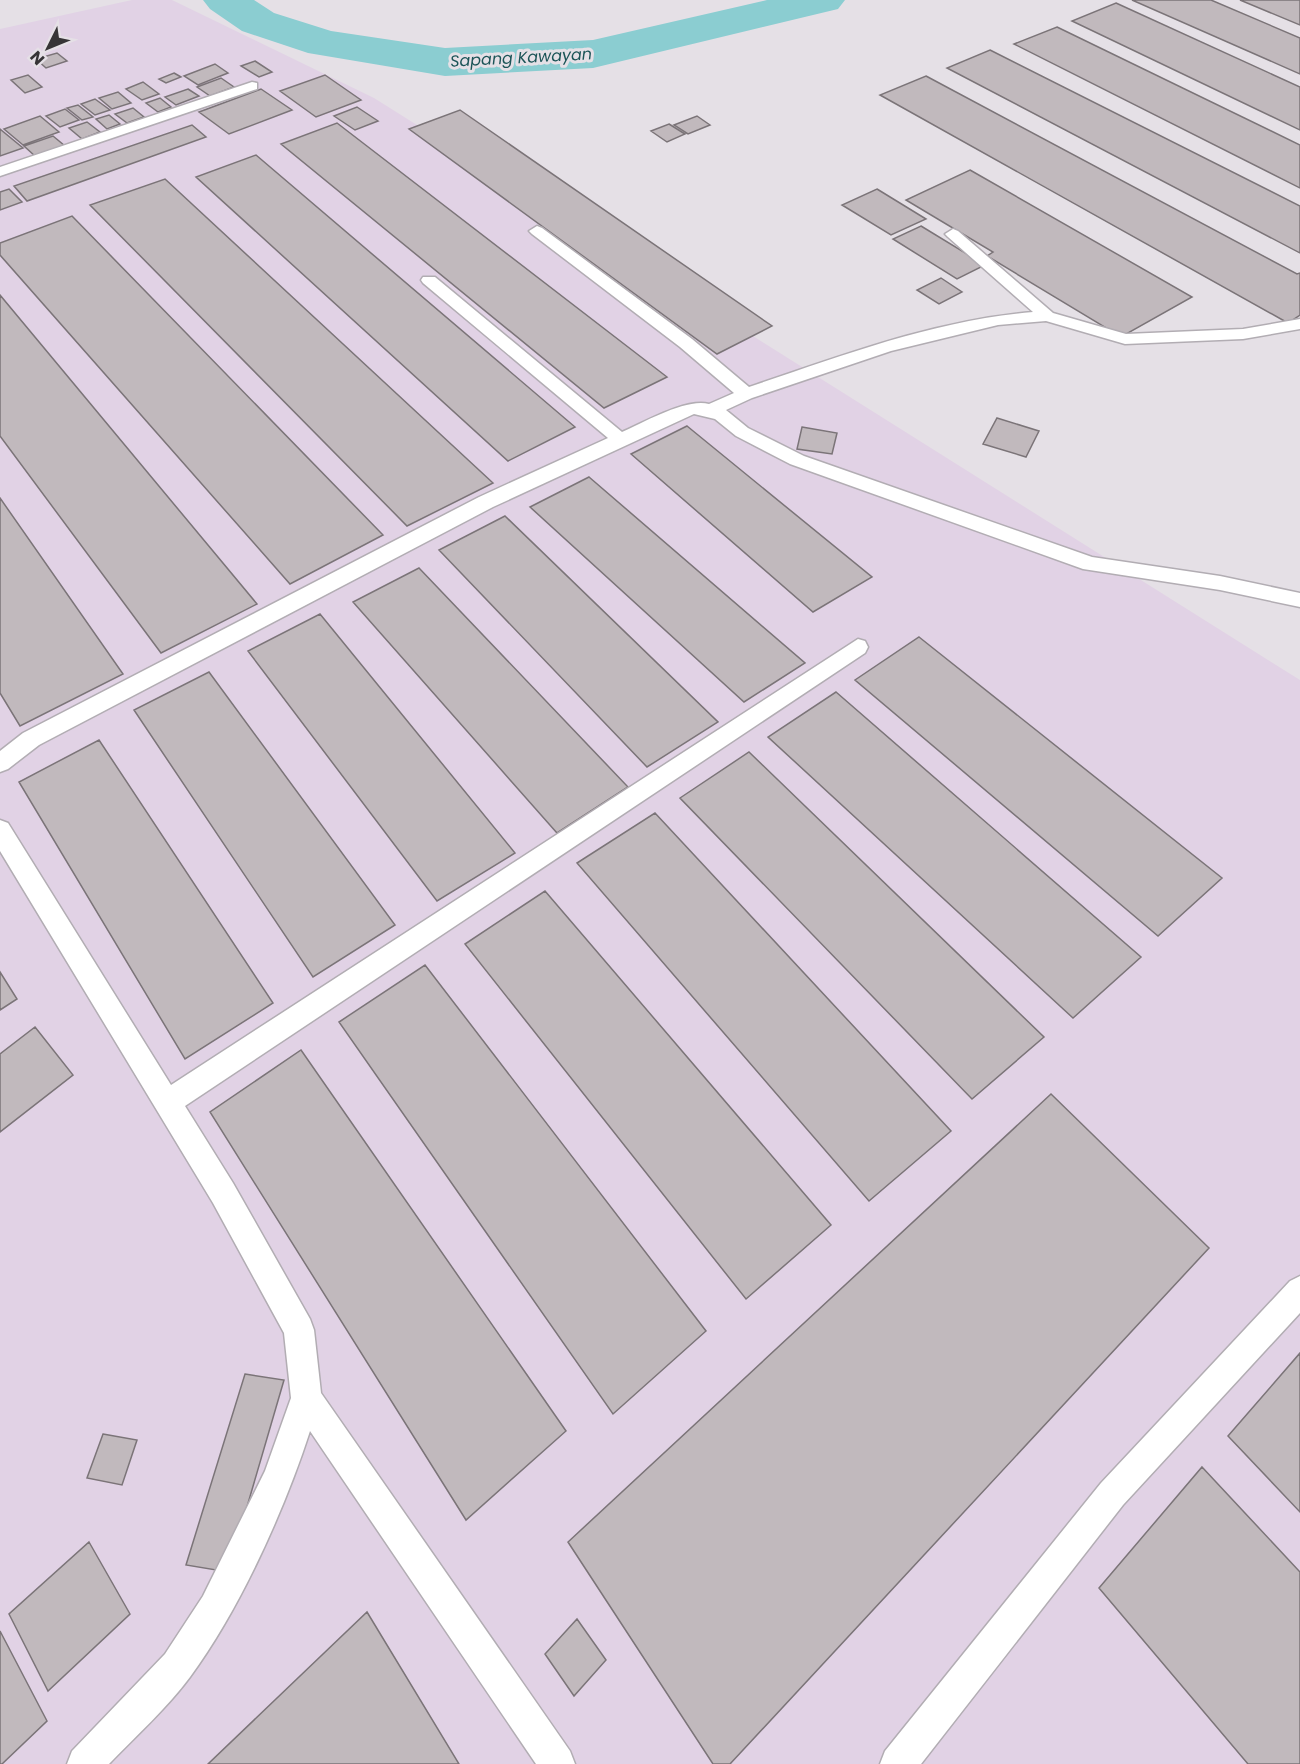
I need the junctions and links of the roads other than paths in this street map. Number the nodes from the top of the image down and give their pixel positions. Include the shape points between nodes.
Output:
1 (252, 86) dead end
2 (0, 172) edge
3 (537, 231) dead end
4 (953, 234) dead end
5 (429, 280) dead end
6 (1047, 316) junction
7 (1300, 324) edge
8 (746, 394) junction
9 (711, 410) junction
10 (621, 440) junction
11 (1300, 600) edge
12 (858, 647) dead end
13 (0, 763) edge
14 (0, 830) edge
15 (167, 1103) junction
16 (1300, 1291) edge
17 (306, 1398) junction
18 (85, 1764) edge
19 (557, 1764) edge
20 (898, 1764) edge

1 - 2 lane
3 - 8 lane via 686,343
4 - 6 lane
5 - 10 lane
6 - 7 lane via 1125,339 1242,334
6 - 8 lane via 948,330
8 - 9 lane
9 - 10 lane via 691,409
9 - 11 lane via 742,432 797,460 1090,564 1220,583
10 - 13 lane via 486,502 31,739
12 - 15 lane
14 - 15 lane
15 - 17 lane via 223,1193 299,1330
16 - 20 lane via 1113,1494
17 - 18 lane via 279,1477 215,1608 177,1666
17 - 19 lane

